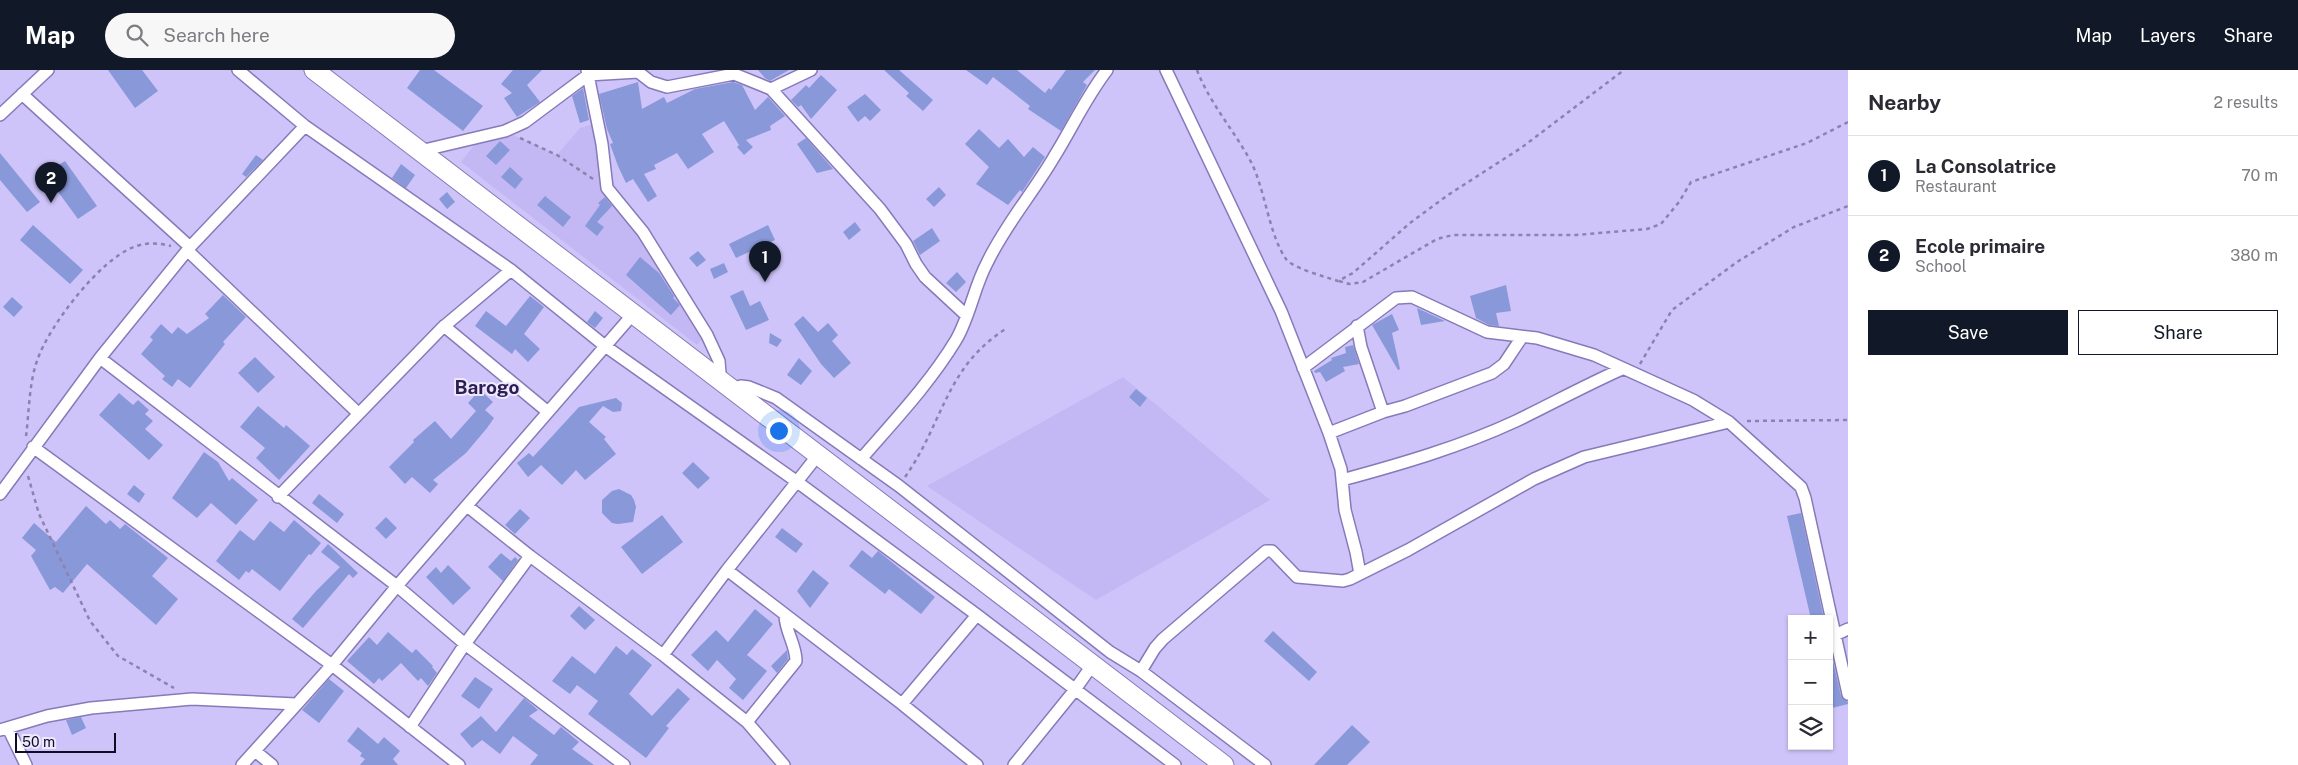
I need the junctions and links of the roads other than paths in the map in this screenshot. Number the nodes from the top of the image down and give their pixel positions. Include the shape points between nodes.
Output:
1 (48, 70) edge
2 (238, 70) edge
3 (314, 70) edge
4 (811, 70) edge
5 (1107, 70) edge
6 (1166, 70) edge
7 (639, 71) edge
8 (733, 72) edge
9 (588, 73) edge
10 (771, 89) junction
11 (22, 94) junction
12 (0, 115) edge
13 (305, 126) junction
14 (420, 150) junction
15 (189, 249) junction
16 (511, 270) junction
17 (634, 313) junction
18 (966, 315) junction
19 (444, 326) junction
20 (1357, 326) junction
21 (1522, 337) junction
22 (605, 346) junction
23 (100, 358) junction
24 (1303, 368) junction
25 (1622, 369) junction
26 (725, 384) junction
27 (548, 412) junction
28 (1382, 412) junction
29 (358, 413) junction
30 (1729, 422) junction
31 (1329, 433) junction
32 (34, 447) junction
33 (818, 455) junction
34 (861, 459) junction
35 (1342, 480) junction
36 (796, 481) junction
37 (0, 494) edge
38 (278, 497) junction
39 (467, 506) junction
40 (530, 556) junction
41 (727, 570) junction
42 (1360, 574) junction
43 (397, 586) junction
44 (977, 615) junction
45 (785, 616) junction
46 (1848, 629) edge
47 (1834, 635) junction
48 (465, 644) junction
49 (663, 655) junction
50 (1093, 664) junction
51 (332, 665) junction
52 (1141, 671) junction
53 (1074, 691) junction
54 (1848, 694) edge
55 (296, 704) junction
56 (902, 704) junction
57 (747, 722) junction
58 (410, 727) junction
59 (4, 729) edge
60 (255, 751) junction
61 (26, 765) edge
62 (242, 765) edge
63 (272, 765) edge
64 (459, 765) edge
65 (624, 765) edge
66 (784, 765) edge
67 (977, 765) edge
68 (1014, 765) edge
69 (1175, 765) edge
70 (1224, 765) edge
71 (1265, 765) edge

1 - 11 street
2 - 13 street
3 - 14 highway
4 - 10 street
5 - 18 street via 1075,118 1054,158 1003,232
6 - 24 street via 1281,311
7 - 8 street via 651,82 667,87
7 - 9 street
8 - 10 street
9 - 14 street via 532,117 505,131
9 - 26 street via 607,188 643,232 707,335
10 - 18 street via 880,210 906,244 925,277
11 - 12 street
11 - 15 street
13 - 15 street
13 - 16 street
14 - 17 highway
15 - 23 street
15 - 29 street
16 - 19 street
16 - 22 street
17 - 22 street
17 - 26 highway
18 - 34 street via 954,342 924,384
19 - 27 street
19 - 29 street
20 - 21 street via 1396,298 1404,296 1487,332
20 - 24 street
20 - 28 street
21 - 25 street via 1563,344
21 - 28 street via 1504,364 1492,373
22 - 27 street
22 - 36 street
23 - 32 street
23 - 38 street
24 - 31 street
25 - 30 street via 1693,400
25 - 35 street via 1515,421 1430,455
26 - 33 highway
26 - 34 street via 749,386 776,398
27 - 39 street
28 - 31 street
29 - 38 street
30 - 42 street via 1584,457 1567,464
30 - 47 street via 1801,488 1806,498
31 - 35 street
32 - 37 street
32 - 51 street
33 - 36 street
33 - 50 highway
34 - 52 street via 1110,652
35 - 42 street via 1345,510
36 - 41 street
36 - 44 street
38 - 43 street
39 - 40 street
39 - 43 street
40 - 48 street
40 - 49 street
41 - 45 street
41 - 49 street
42 - 52 street via 1342,580 1297,577 1272,551 1266,551 1163,639
43 - 48 street
43 - 51 street
44 - 53 street
44 - 56 street
45 - 56 street
45 - 57 street via 796,661
46 - 47 street
47 - 54 street
48 - 58 street
48 - 65 street
49 - 57 street
50 - 53 street
50 - 70 highway
51 - 55 street
51 - 58 street
52 - 71 street
53 - 68 street
53 - 69 street
55 - 59 street via 192,699 70,711
55 - 60 street
56 - 67 street
57 - 66 street
58 - 64 street
59 - 61 street
60 - 62 street
60 - 63 street

